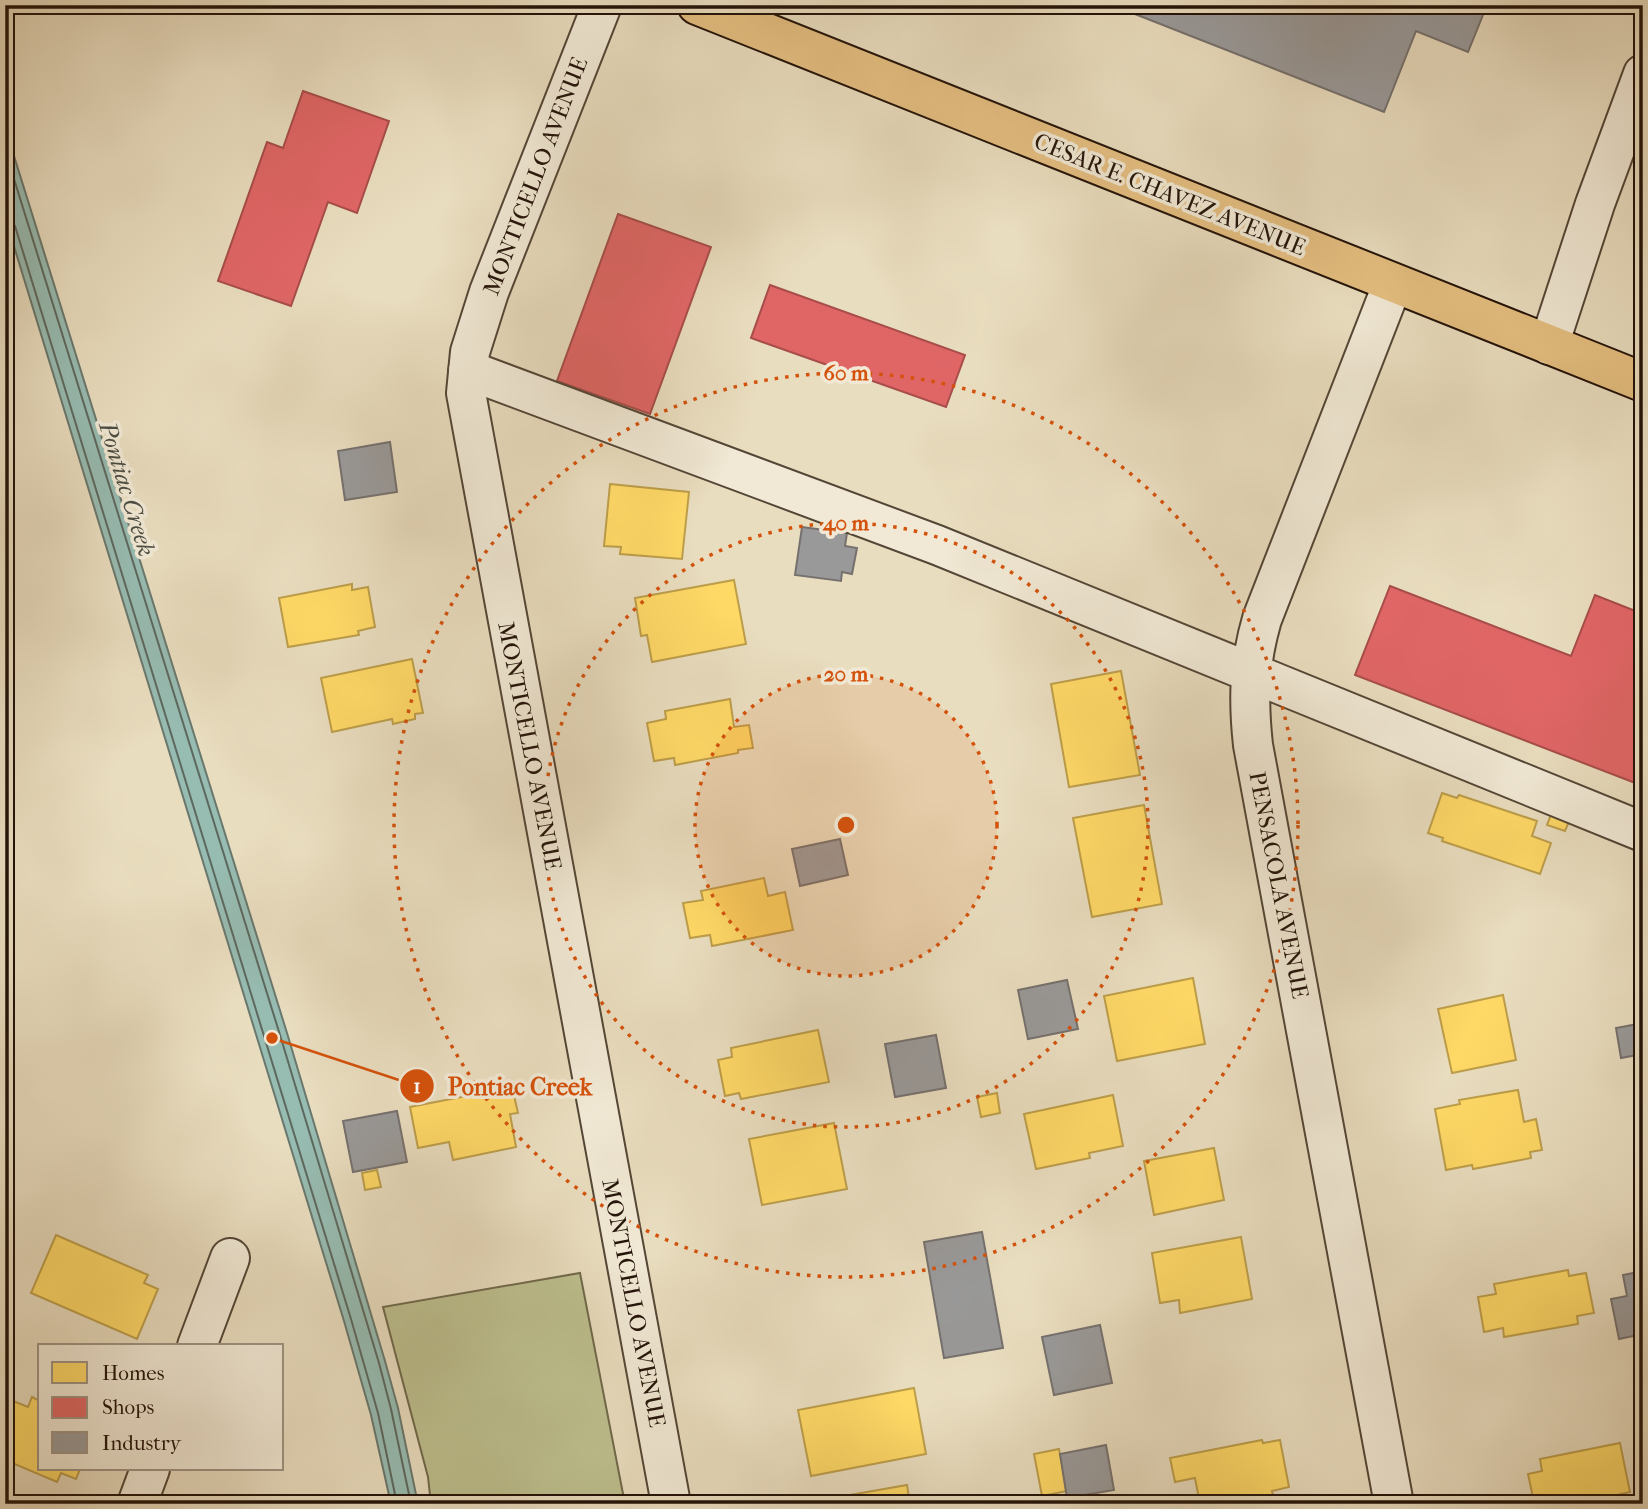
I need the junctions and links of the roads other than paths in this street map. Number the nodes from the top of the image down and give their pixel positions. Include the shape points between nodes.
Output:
1 (602, 5) edge
2 (697, 5) edge
3 (1643, 74) edge
4 (1392, 283) junction
5 (1549, 345) junction
6 (468, 370) junction
7 (1643, 382) edge
8 (1250, 673) junction
9 (1643, 832) edge
10 (230, 1258) dead end
11 (198, 1344) edge
12 (150, 1470) edge
13 (137, 1504) edge
14 (671, 1504) edge
15 (1394, 1504) edge

1 - 6 street, MONTICELLO AVENUE via 489,292
2 - 4 main road, CESAR E. CHAVEZ AVENUE
3 - 5 street
4 - 5 main road, CESAR E. CHAVEZ AVENUE
4 - 8 street, PENSACOLA AVENUE via 1262,619
5 - 7 main road, CESAR E. CHAVEZ AVENUE
6 - 8 street via 937,545
6 - 14 street, MONTICELLO AVENUE via 467,409
8 - 9 street
8 - 15 street, PENSACOLA AVENUE via 1253,745
10 - 11 street
12 - 13 street

